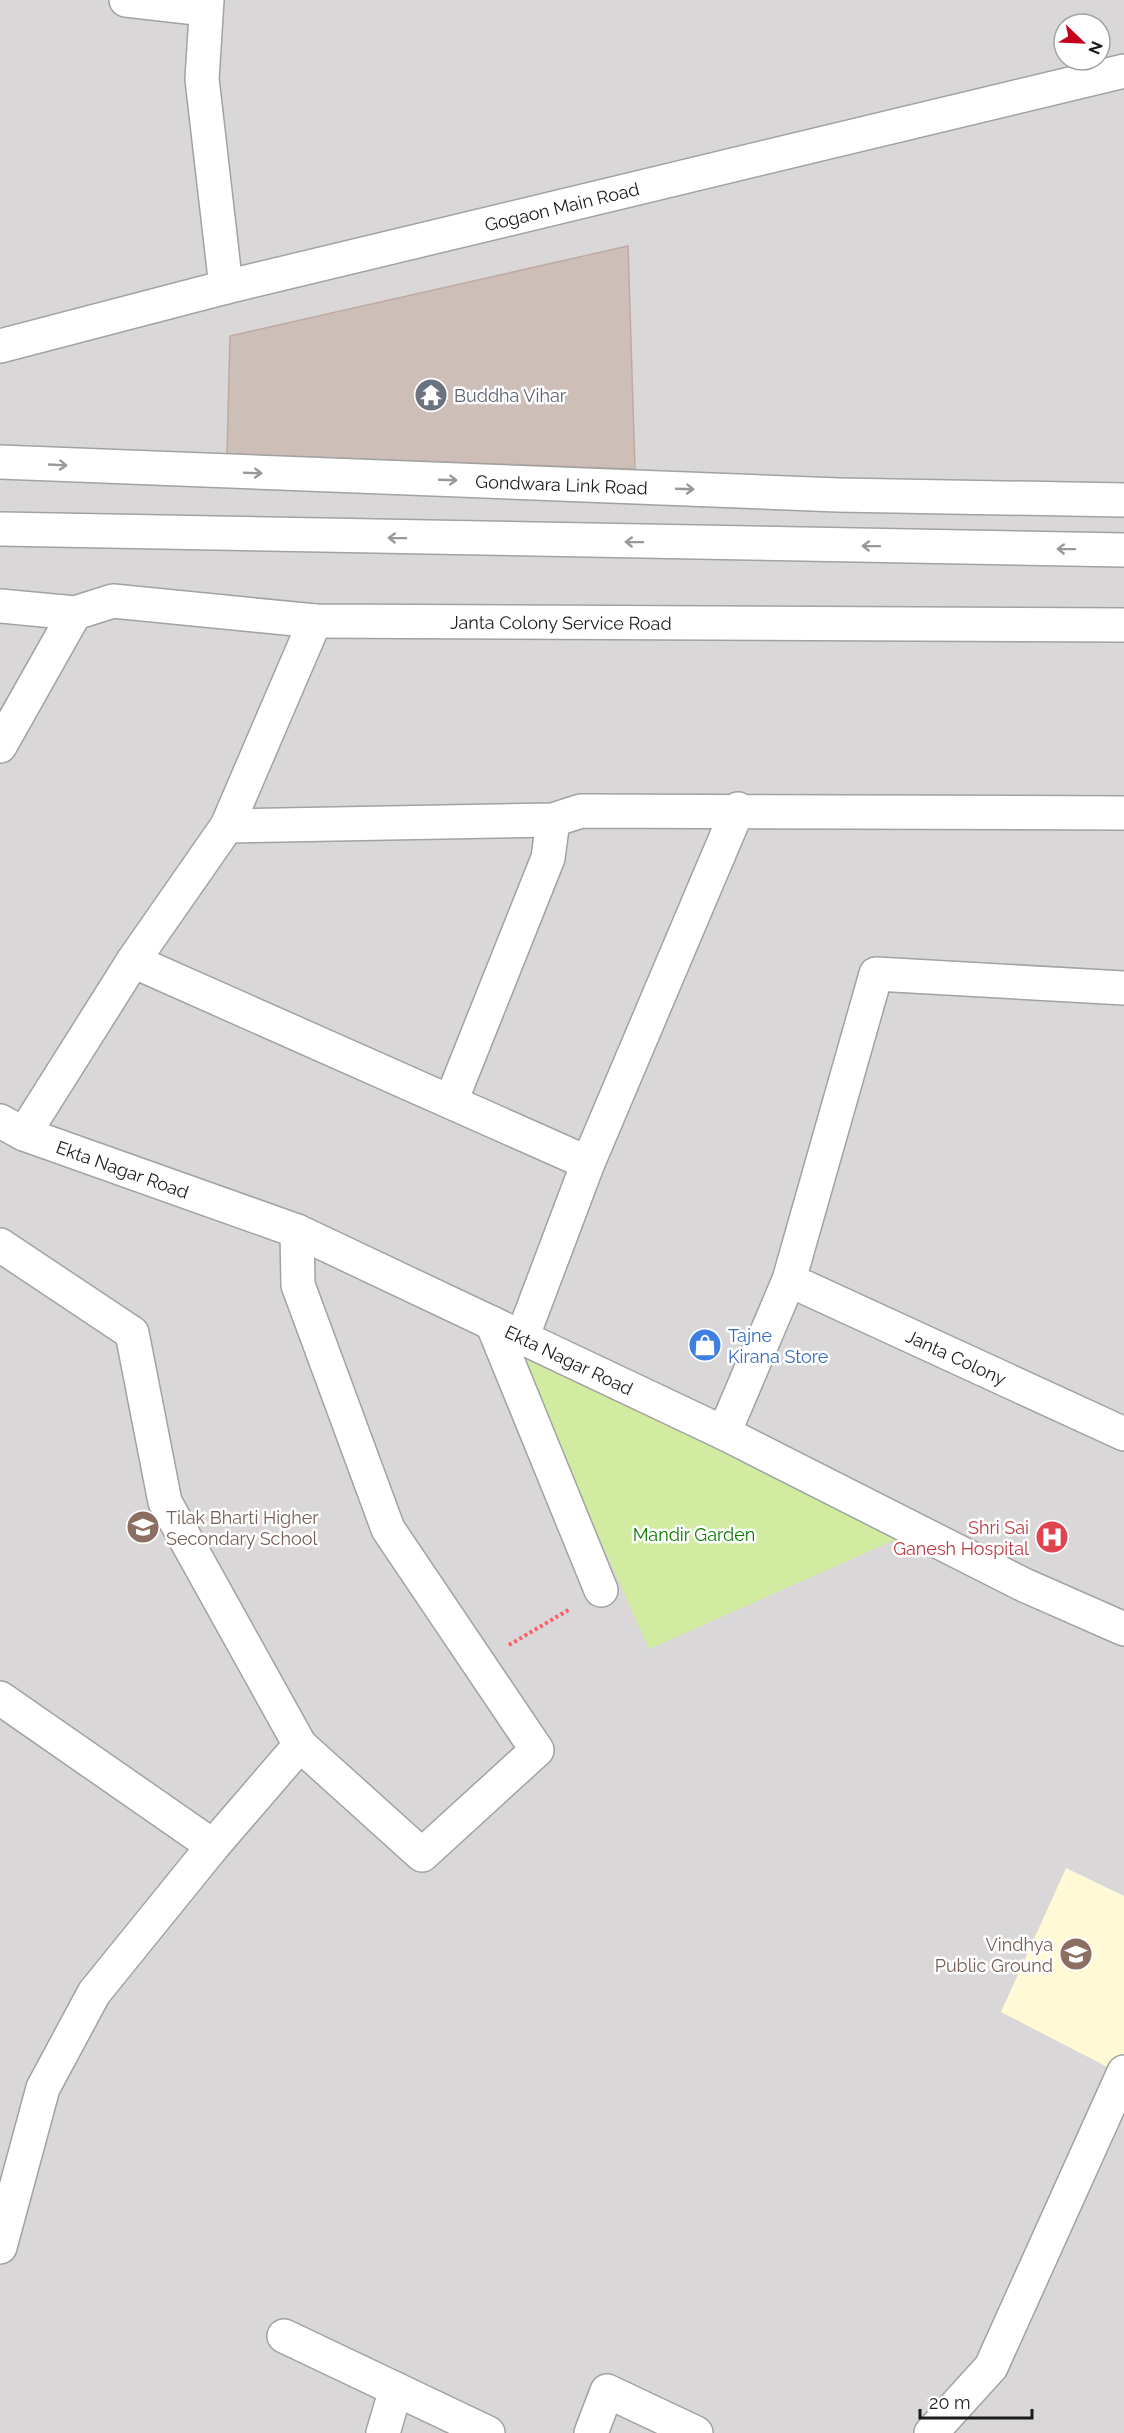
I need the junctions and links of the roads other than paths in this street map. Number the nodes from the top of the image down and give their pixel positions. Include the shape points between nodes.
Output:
1 (126, 0) edge
2 (206, 5) edge
3 (1124, 71) edge
4 (226, 287) junction
5 (0, 346) edge
6 (0, 462) edge
7 (1124, 500) edge
8 (0, 529) edge
9 (1124, 550) edge
10 (0, 606) edge
11 (75, 613) junction
12 (315, 621) junction
13 (1124, 625) edge
14 (0, 747) edge
15 (738, 809) junction
16 (1124, 813) edge
17 (553, 820) junction
18 (227, 826) junction
19 (133, 961) junction
20 (1124, 988) edge
21 (451, 1101) junction
22 (12, 1127) edge
23 (588, 1163) junction
24 (297, 1231) junction
25 (0, 1245) edge
26 (789, 1280) junction
27 (492, 1323) junction
28 (522, 1338) junction
29 (724, 1433) junction
30 (1124, 1434) edge
31 (601, 1590) road end
32 (1124, 1629) edge
33 (0, 1698) edge
34 (300, 1745) junction
35 (213, 1846) junction
36 (1124, 2072) edge
37 (0, 2247) edge
38 (284, 2336) dead end
39 (396, 2389) junction
40 (383, 2433) edge
41 (488, 2433) edge
42 (591, 2433) edge
43 (696, 2433) edge
44 (931, 2433) edge

1 - 2 street
2 - 4 street via 202,80
3 - 4 street, Gogaon Main Road
4 - 5 street, Gogaon Main Road
6 -> 7 street, Gondwara Link Road via 838,495
9 -> 8 street
10 - 11 street, Janta Colony Service Road
11 - 12 street, Janta Colony Service Road via 113,600
11 - 14 street
12 - 13 street, Janta Colony Service Road
12 - 18 street
15 - 16 street
15 - 17 street via 581,811
15 - 23 street
17 - 18 street
17 - 21 street via 548,858
18 - 19 street
19 - 21 street
19 - 22 street
20 - 26 street via 876,974
21 - 23 street
22 - 24 street, Ekta Nagar Road
23 - 28 street
24 - 27 street, Ekta Nagar Road
24 - 34 street via 298,1285 388,1529 537,1750 422,1855
25 - 34 street via 132,1333 165,1502
26 - 29 street
26 - 30 street, Janta Colony
27 - 28 street, Ekta Nagar Road
27 - 31 street
28 - 29 street, Ekta Nagar Road
29 - 32 street, Ekta Nagar Road via 1022,1584
33 - 35 street
34 - 35 street
35 - 37 street via 94,1993 43,2088
36 - 44 street via 992,2367
38 - 39 street
39 - 40 street
39 - 41 street
42 - 43 street via 607,2391

